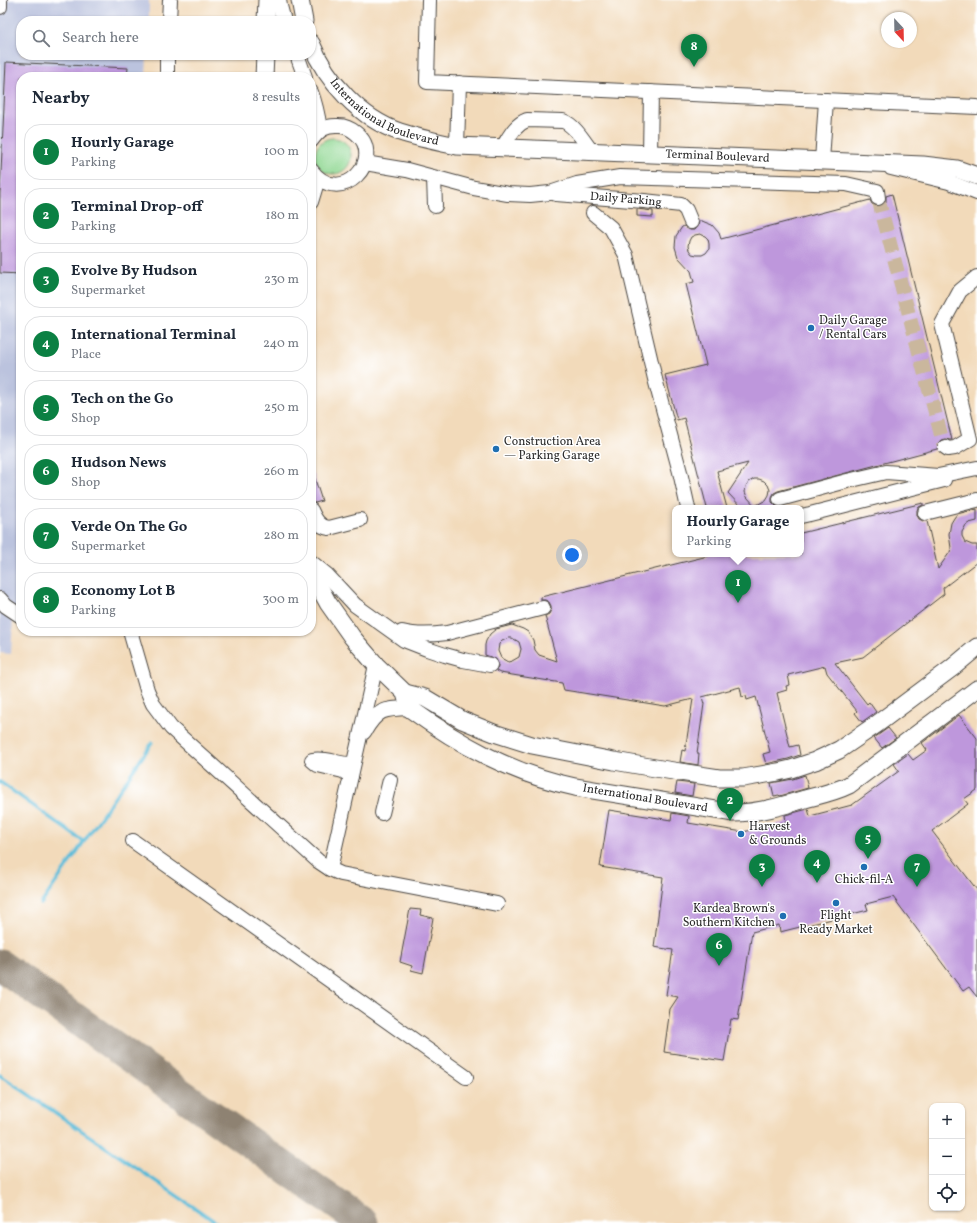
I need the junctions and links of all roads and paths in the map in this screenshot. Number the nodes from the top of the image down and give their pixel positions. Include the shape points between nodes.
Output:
1 (0, 0) edge
2 (170, 0) edge
3 (267, 0) edge
4 (280, 0) edge
5 (300, 0) edge
6 (430, 0) edge
7 (0, 7) edge
8 (169, 16) edge
9 (266, 16) edge
10 (283, 16) edge
11 (303, 16) edge
12 (316, 54) edge
13 (168, 60) edge
14 (265, 60) edge
15 (299, 60) edge
16 (167, 72) edge
17 (264, 72) edge
18 (303, 72) edge
19 (459, 84) junction
20 (651, 92) junction
21 (826, 100) junction
22 (316, 105) edge
23 (977, 107) edge
24 (320, 129) junction
25 (316, 134) edge
26 (457, 146) junction
27 (502, 148) junction
28 (592, 152) junction
29 (650, 154) junction
30 (365, 162) junction
31 (822, 162) junction
32 (871, 163) junction
33 (316, 176) edge
34 (977, 176) edge
35 (434, 178) junction
36 (550, 193) junction
37 (977, 193) edge
38 (878, 198) tunnel mouth
39 (435, 206) dead end
40 (593, 213) dead end
41 (691, 222) dead end
42 (977, 277) edge
43 (945, 446) dead end
44 (977, 469) edge
45 (780, 499) dead end
46 (977, 500) edge
47 (687, 505) edge
48 (925, 513) dead end
49 (804, 515) edge
50 (316, 519) edge
51 (360, 520) dead end
52 (316, 566) edge
53 (316, 581) edge
54 (0, 599) edge
55 (543, 608) dead end
56 (16, 613) edge
57 (392, 630) junction
58 (131, 636) edge
59 (977, 646) edge
60 (376, 665) junction
61 (490, 665) dead end
62 (977, 689) edge
63 (407, 700) junction
64 (359, 741) junction
65 (390, 780) dead end
66 (382, 813) dead end
67 (133, 841) dead end
68 (330, 869) junction
69 (496, 904) dead end
70 (466, 1077) dead end

1 - 7 street
2 - 8 street
3 - 9 main road
4 - 10 street
5 - 11 main road
6 - 19 street via 426,82
12 - 26 main road, International Boulevard via 330,79 362,110 399,132
13 - 16 street
14 - 17 main road
15 - 18 street
19 - 20 street
19 - 26 street
20 - 21 street
20 - 29 street
21 - 23 street
21 - 31 street
22 - 24 street
24 - 25 street
24 - 30 street via 343,126 352,130 364,144
26 - 27 main road, Terminal Boulevard
27 - 28 main road, Terminal Boulevard
27 - 28 street via 517,125 527,120 563,121 573,128
28 - 29 main road, Terminal Boulevard
29 - 31 main road, Terminal Boulevard
30 - 33 street via 355,178 347,183 327,183
30 - 35 street
31 - 32 main road, Terminal Boulevard
32 - 34 main road, Terminal Boulevard via 938,166
32 - 37 street via 949,182
35 - 36 street via 508,194 530,196
35 - 39 street
36 - 38 street via 577,184 620,177 846,184 876,191
36 - 41 street, Daily Parking via 681,205
40 - 47 street via 611,228 626,256
42 - 43 street via 960,291 942,324 970,439 956,448 948,449
44 - 45 street via 938,476 886,472
44 - 49 street via 939,482
46 - 48 street
50 - 51 street via 324,528
52 - 57 street via 355,604
53 - 60 main road, International Boulevard via 339,621
54 - 56 street
55 - 57 street via 447,633 408,634
57 - 61 street via 404,640 427,649
58 - 68 street via 153,704 171,728 310,855
59 - 63 main road, International Boulevard via 952,668 839,750 791,769 743,778 719,778 532,745 462,720 425,698
60 - 63 main road, International Boulevard
60 - 64 street
62 - 63 main road, International Boulevard via 849,785 776,807 742,813 560,784 519,771 453,738
63 - 64 street via 376,715
64 - 68 street
65 - 66 street
67 - 70 street
68 - 69 street via 341,874

